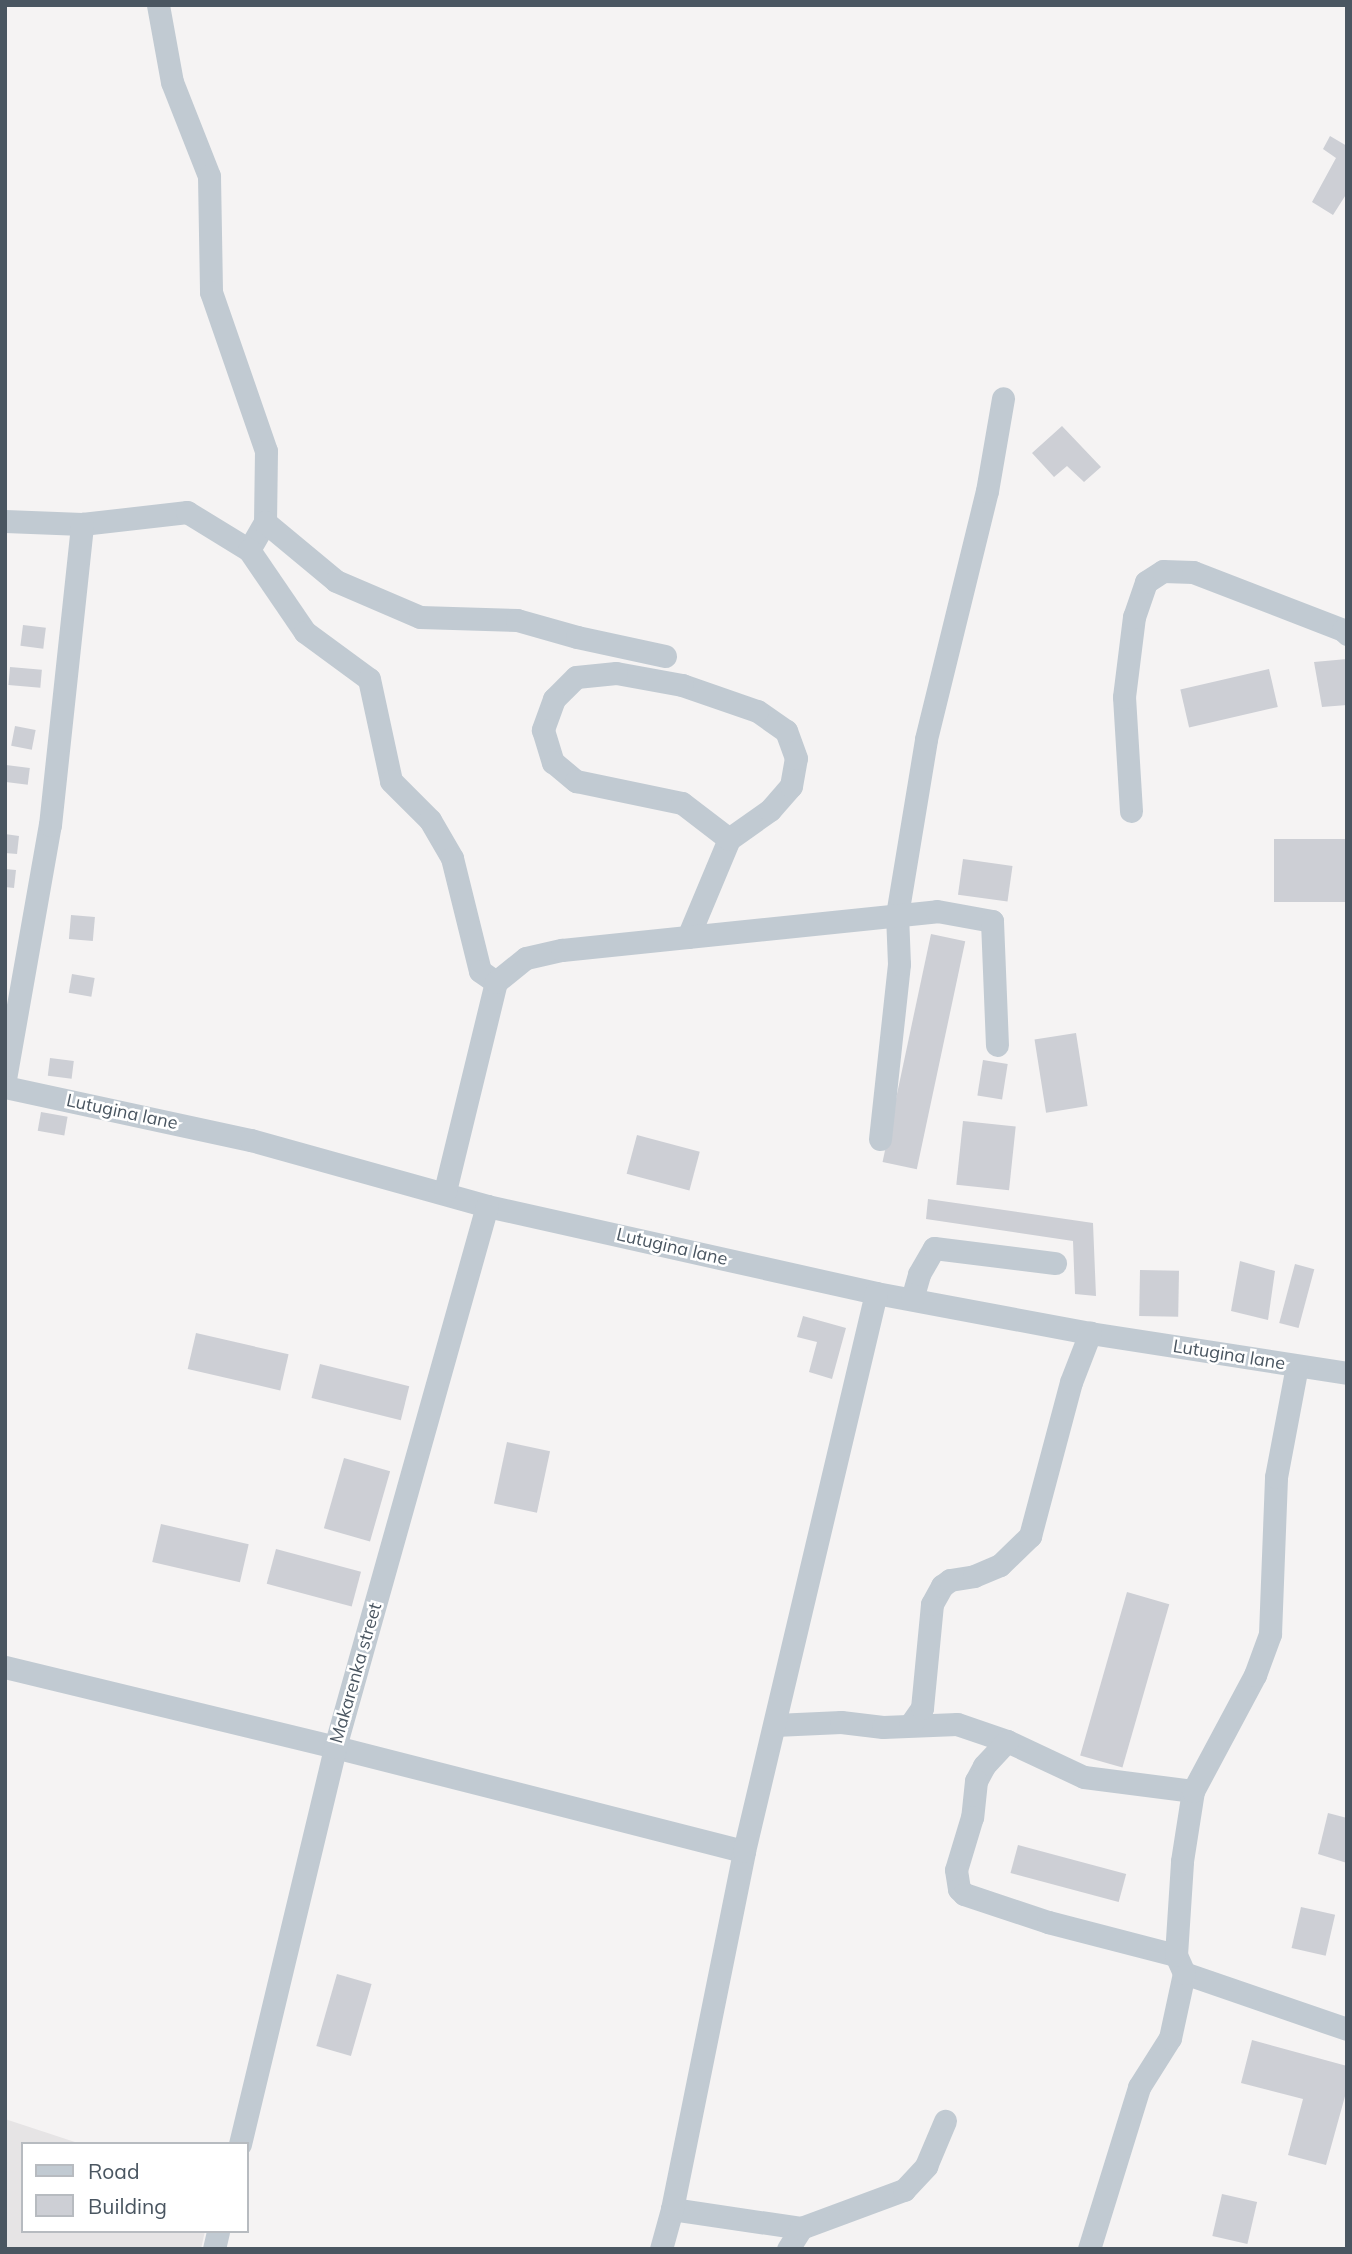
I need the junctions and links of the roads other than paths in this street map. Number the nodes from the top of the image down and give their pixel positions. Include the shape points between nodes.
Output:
1 (158, 5) edge
2 (1003, 398) dead end
3 (5, 521) edge
4 (265, 523) junction
5 (82, 524) junction
6 (249, 550) junction
7 (1347, 634) edge
8 (665, 656) dead end
9 (1131, 810) dead end
10 (729, 839) junction
11 (897, 915) junction
12 (688, 937) junction
13 (496, 982) junction
14 (997, 1045) dead end
15 (5, 1079) edge
16 (5, 1087) edge
17 (880, 1139) dead end
18 (445, 1191) junction
19 (487, 1206) junction
20 (1055, 1264) dead end
21 (876, 1293) junction
22 (912, 1299) junction
23 (1090, 1333) junction
24 (1297, 1366) junction
25 (1347, 1373) edge
26 (5, 1667) edge
27 (775, 1725) junction
28 (911, 1726) junction
29 (1007, 1741) junction
30 (335, 1747) junction
31 (1193, 1791) junction
32 (744, 1850) junction
33 (1180, 1964) junction
34 (1347, 2029) edge
35 (945, 2122) dead end
36 (240, 2142) edge
37 (672, 2208) junction
38 (801, 2228) junction
39 (661, 2249) edge
40 (788, 2249) edge
41 (1089, 2249) edge

1 - 4 street via 172,82 209,176 211,292 266,451
2 - 11 street via 987,491 926,739
3 - 5 street
4 - 6 street
4 - 8 street via 336,580 420,617 517,620
5 - 6 street via 187,512
5 - 15 street via 50,825
6 - 13 street via 305,632 369,679 391,781 430,820 452,858 480,971
7 - 9 street via 1193,572 1163,571 1146,582 1134,617 1124,697
10 - 10 street via 682,803 576,781 553,761 544,730 554,699 576,677 616,673 682,685 757,711 786,732 796,758 791,786 770,810
10 - 12 street
11 - 12 street
11 - 14 street via 937,911 992,921
11 - 17 street via 899,964
12 - 13 street via 526,958
13 - 18 street
16 - 18 street, Lutugina lane via 251,1140
18 - 19 street, Lutugina lane
19 - 21 street, Lutugina lane
19 - 30 street, Makarenka street
20 - 22 street via 934,1248
21 - 22 street, Lutugina lane
21 - 27 street
22 - 23 street, Lutugina lane
23 - 24 street, Lutugina lane
23 - 28 street via 1071,1382 1030,1536 1000,1565 950,1580 932,1604 922,1708
24 - 25 street, Lutugina lane
24 - 31 street via 1276,1477 1270,1633 1255,1675
26 - 30 street
27 - 28 street
27 - 32 street
28 - 29 street via 957,1724
29 - 31 street via 1084,1777
29 - 33 street via 976,1781 972,1817 956,1871 959,1889
30 - 32 street
30 - 36 street, Makarenka street
31 - 33 street via 1182,1861
32 - 37 street
33 - 34 street
33 - 41 street via 1170,2038 1139,2087
35 - 38 street via 926,2166 904,2190
37 - 38 street
37 - 39 street
38 - 40 street

